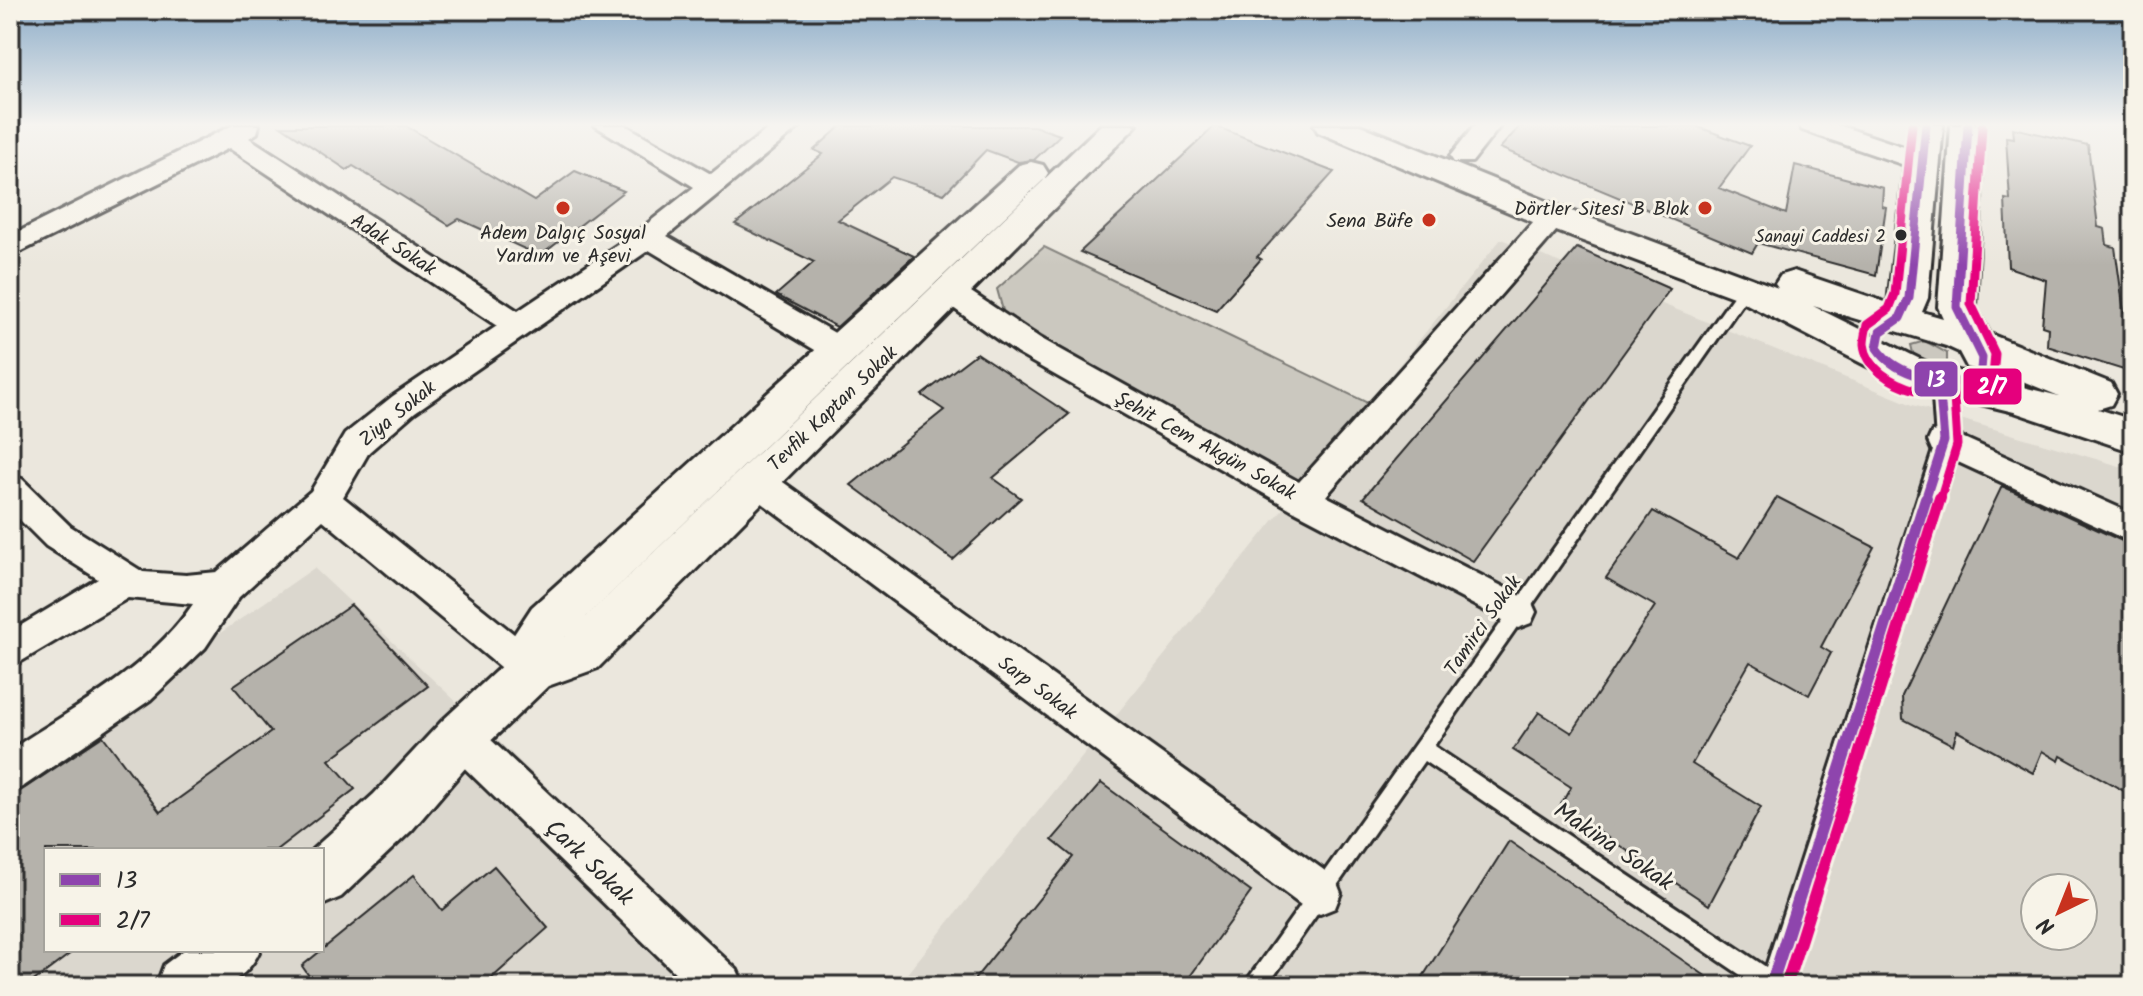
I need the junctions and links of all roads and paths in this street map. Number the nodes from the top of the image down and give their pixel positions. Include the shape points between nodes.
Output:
1 (161, 171) edge
2 (299, 171) edge
3 (687, 171) edge
4 (733, 171) edge
5 (1032, 171) edge
6 (1074, 171) edge
7 (1443, 171) edge
8 (1503, 171) edge
9 (1921, 171) edge
10 (1965, 171) edge
11 (714, 187) junction
12 (1553, 217) junction
13 (648, 237) junction
14 (10, 248) edge
15 (1746, 288) junction
16 (952, 293) junction
17 (1899, 320) junction
18 (518, 325) junction
19 (1975, 345) junction
20 (841, 351) junction
21 (1882, 357) junction
22 (1953, 384) junction
23 (2133, 406) edge
24 (2133, 436) edge
25 (1944, 441) junction
26 (757, 481) junction
27 (10, 488) edge
28 (323, 500) junction
29 (1303, 500) junction
30 (2133, 529) edge
31 (127, 580) junction
32 (226, 586) junction
33 (1518, 612) junction
34 (10, 652) edge
35 (531, 670) junction
36 (460, 737) junction
37 (1422, 749) junction
38 (10, 773) edge
39 (324, 876) edge
40 (1320, 893) junction
41 (228, 952) edge
42 (1773, 985) edge
43 (185, 986) edge
44 (721, 986) edge
45 (1254, 986) edge

1 - 14 street
2 - 18 street, Adak Sokak
3 - 11 street
4 - 11 street, Ziya Sokak
5 - 20 main road, Tevfik Kaptan Sokak
6 - 16 main road, Tevfik Kaptan Sokak
7 - 12 main road
8 - 17 main road
9 - 17 main road via 1909,298
10 - 19 main road via 1957,307
11 - 13 street, Ziya Sokak
12 - 15 main road
12 - 29 street, Şehit Cem Akgün Sokak
13 - 18 street, Ziya Sokak
13 - 20 street
15 - 21 main road
15 - 33 lane, Tamirci Sokak
16 - 26 main road, Tevfik Kaptan Sokak
16 - 29 street, Şehit Cem Akgün Sokak via 1029,346
17 - 19 main road via 1932,326
17 - 21 main road via 1877,335
18 - 28 street, Ziya Sokak via 357,443
19 - 22 main road via 1983,368 1980,381
19 - 23 main road
20 - 35 main road, Tevfik Kaptan Sokak via 549,621 535,639
21 - 22 main road
22 - 24 main road via 2032,402
22 - 25 lane
25 - 30 street
25 - 42 lane
26 - 35 main road, Tevfik Kaptan Sokak via 581,653
26 - 40 street, Sarp Sokak
27 - 31 street via 58,536
28 - 32 street, Ziya Sokak
28 - 35 street
29 - 33 street
31 - 32 street via 137,586 186,590
31 - 34 street
32 - 38 street, Ziya Sokak via 192,637 136,688
33 - 37 lane, Tamirci Sokak
35 - 36 main road, Tevfik Kaptan Sokak
36 - 39 main road, Tevfik Kaptan Sokak via 393,812
36 - 44 street, Çark Sokak
37 - 40 lane, Tamirci Sokak
37 - 42 lane, Makina Sokak
40 - 45 lane, Tamirci Sokak
41 - 43 main road

